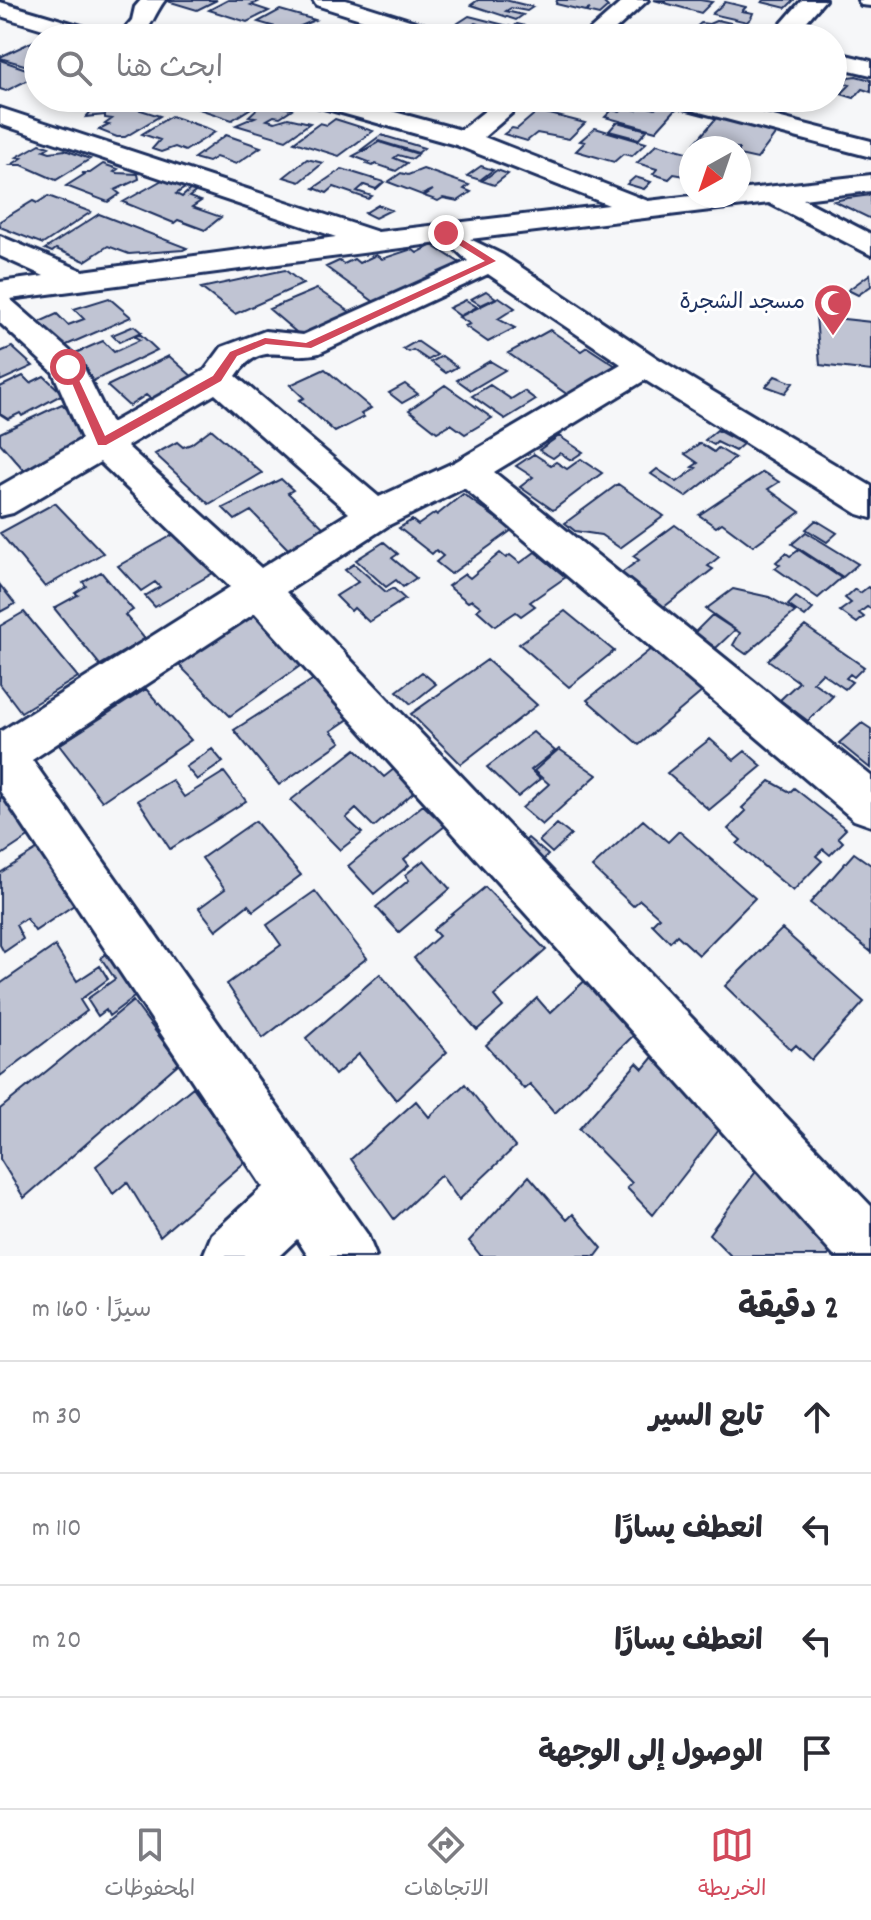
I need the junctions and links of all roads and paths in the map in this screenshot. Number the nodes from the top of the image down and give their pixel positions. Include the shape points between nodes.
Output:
1 (154, 0) edge
2 (325, 0) edge
3 (637, 0) edge
4 (814, 0) edge
5 (0, 9) edge
6 (50, 24) edge
7 (141, 24) edge
8 (400, 24) edge
9 (609, 24) edge
10 (793, 24) edge
11 (847, 62) edge
12 (871, 68) edge
13 (11, 112) edge
14 (366, 112) edge
15 (499, 112) edge
16 (750, 112) edge
17 (465, 139) junction
18 (0, 145) edge
19 (871, 149) edge
20 (871, 183) edge
21 (776, 196) junction
22 (647, 210) junction
23 (446, 233) junction
24 (376, 241) junction
25 (0, 245) edge
26 (871, 246) edge
27 (492, 261) junction
28 (80, 280) junction
29 (0, 291) edge
30 (0, 306) edge
31 (645, 365) junction
32 (217, 378) junction
33 (102, 443) junction
34 (468, 471) junction
35 (0, 503) edge
36 (871, 504) edge
37 (375, 515) junction
38 (257, 588) junction
39 (1, 755) edge
40 (871, 805) edge
41 (300, 1194) junction
42 (871, 1251) edge
43 (234, 1256) edge
44 (345, 1256) edge

1 - 7 street
2 - 8 street
3 - 9 street
4 - 10 street
5 - 6 street
11 - 12 street
13 - 18 street via 11,130
13 - 24 street
14 - 17 street
15 - 17 street
16 - 19 street
17 - 22 street
20 - 21 street
21 - 22 street
21 - 26 street
22 - 23 street
23 - 24 street
23 - 27 street
24 - 28 street
25 - 28 street
27 - 31 street
27 - 32 street via 307,346 265,341 254,345 234,354
28 - 29 street
30 - 33 street via 68,367
31 - 34 street
31 - 36 street
32 - 33 street
32 - 37 street
33 - 35 street
33 - 38 street
34 - 37 street
34 - 40 street
37 - 38 street
38 - 39 street
38 - 42 street
39 - 41 street
41 - 43 street
41 - 44 street

